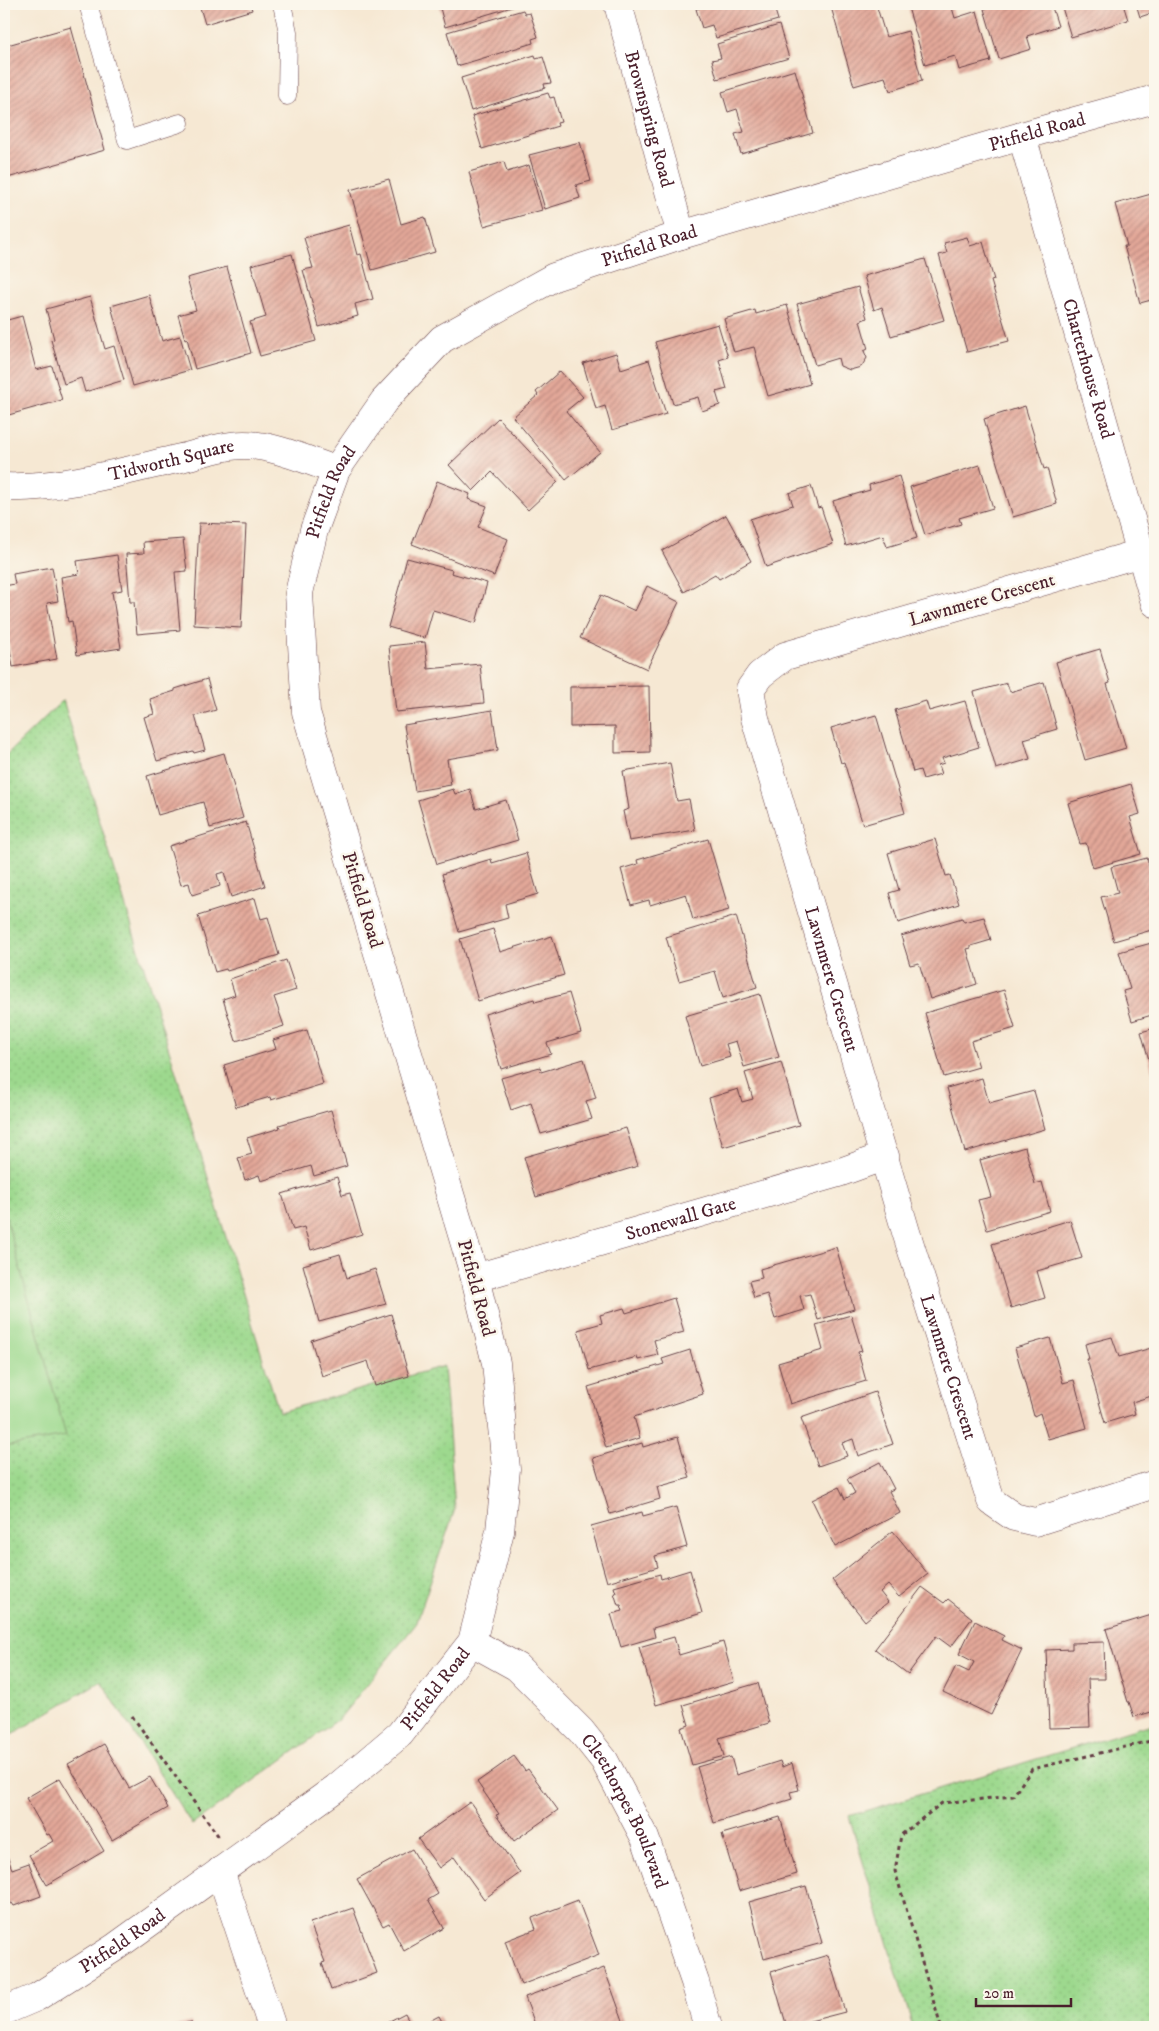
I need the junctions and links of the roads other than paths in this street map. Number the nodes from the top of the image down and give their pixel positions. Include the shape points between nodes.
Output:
1 (88, 4) edge
2 (282, 4) edge
3 (618, 4) edge
4 (287, 96) dead end
5 (1155, 99) edge
6 (180, 123) dead end
7 (1022, 136) junction
8 (680, 235) junction
9 (336, 470) junction
10 (4, 487) edge
11 (1141, 553) junction
12 (1155, 603) edge
13 (884, 1156) junction
14 (475, 1278) junction
15 (1155, 1484) edge
16 (472, 1642) junction
17 (227, 1865) junction
18 (4, 2011) edge
19 (272, 2027) edge
20 (708, 2027) edge

1 - 6 lane via 127,140
2 - 4 lane via 288,32
3 - 8 street, Brownspring Road
5 - 7 street, Pitfield Road
7 - 8 street, Pitfield Road
7 - 11 street, Charterhouse Road
8 - 9 street, Pitfield Road via 554,277 442,339 384,401
9 - 10 street, Tidworth Square via 286,453 245,445 216,448 58,483
9 - 14 street, Pitfield Road via 314,530 299,593 306,712
11 - 12 street, Charterhouse Road
11 - 13 street, Lawnmere Crescent via 785,656 760,675 750,689 755,718
13 - 14 street, Stonewall Gate via 838,1173
13 - 15 street, Lawnmere Crescent via 991,1501 1014,1517 1036,1522
14 - 16 street, Pitfield Road via 496,1362 506,1469 500,1531
16 - 17 street, Pitfield Road via 400,1734 336,1788
16 - 20 street, Cleethorpes Boulevard via 516,1667 581,1731 604,1760 645,1838
17 - 18 street, Pitfield Road via 114,1948 38,1997
17 - 19 street

